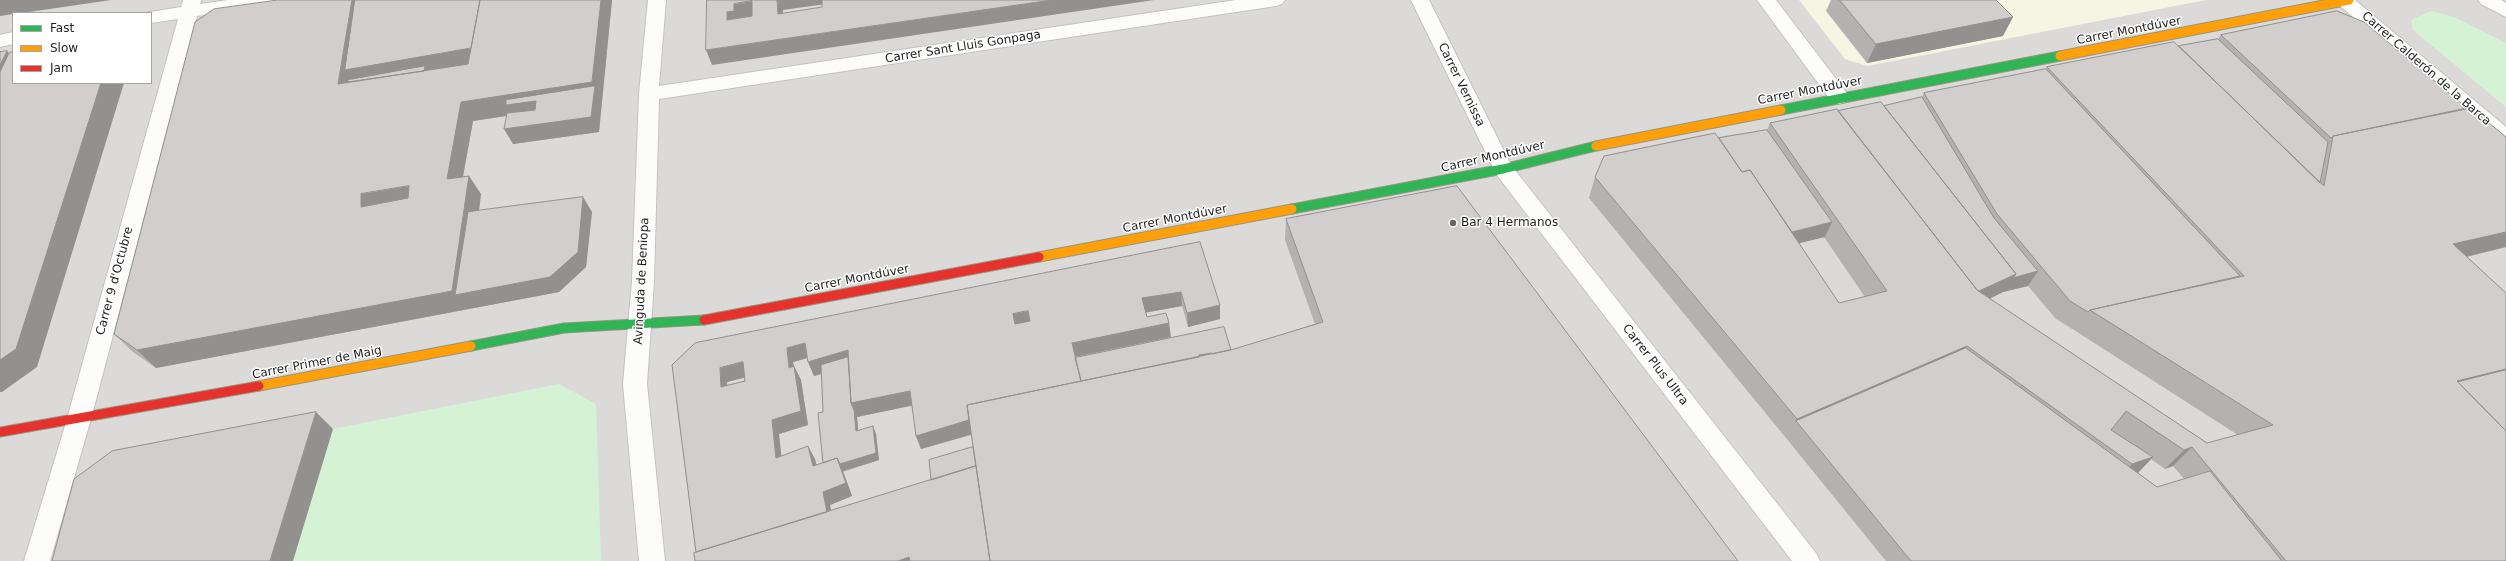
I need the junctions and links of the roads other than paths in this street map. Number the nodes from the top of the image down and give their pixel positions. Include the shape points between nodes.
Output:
1 (270, 0) edge
2 (657, 0) edge
3 (1276, 0) edge
4 (1420, 0) edge
5 (1766, 0) edge
6 (2347, 0) edge
7 (2487, 0) edge
8 (191, 6) edge
9 (2506, 11) edge
10 (152, 17) edge
11 (12, 38) edge
12 (0, 40) edge
13 (649, 94) junction
14 (1839, 97) junction
15 (2506, 138) edge
16 (1503, 169) junction
17 (640, 326) junction
18 (79, 419) junction
19 (0, 432) edge
20 (37, 561) edge
21 (652, 561) edge
22 (1807, 561) edge

1 - 8 street
2 - 13 street, Avinguda de Beniopa
3 - 13 street, Carrer Sant Lluis Gonpaga
4 - 16 street, Carrer Vernissa
5 - 14 street
6 - 14 street, Carrer Montdúver
6 - 15 street, Carrer Calderón de la Barca
7 - 9 street
8 - 10 street
8 - 18 street, Carrer 9 d'Octubre
11 - 12 street
13 - 17 street, Avinguda de Beniopa
14 - 16 street, Carrer Montdúver via 1572,151
16 - 17 street, Carrer Montdúver via 700,320
16 - 22 street, Carrer Plus Ultra
17 - 18 street, Carrer Primer de Maig via 564,328
17 - 21 street, Avinguda de Beniopa via 635,384
18 - 19 street, Carrer Primer de Maig
18 - 20 street, Carrer 9 d'Octubre

